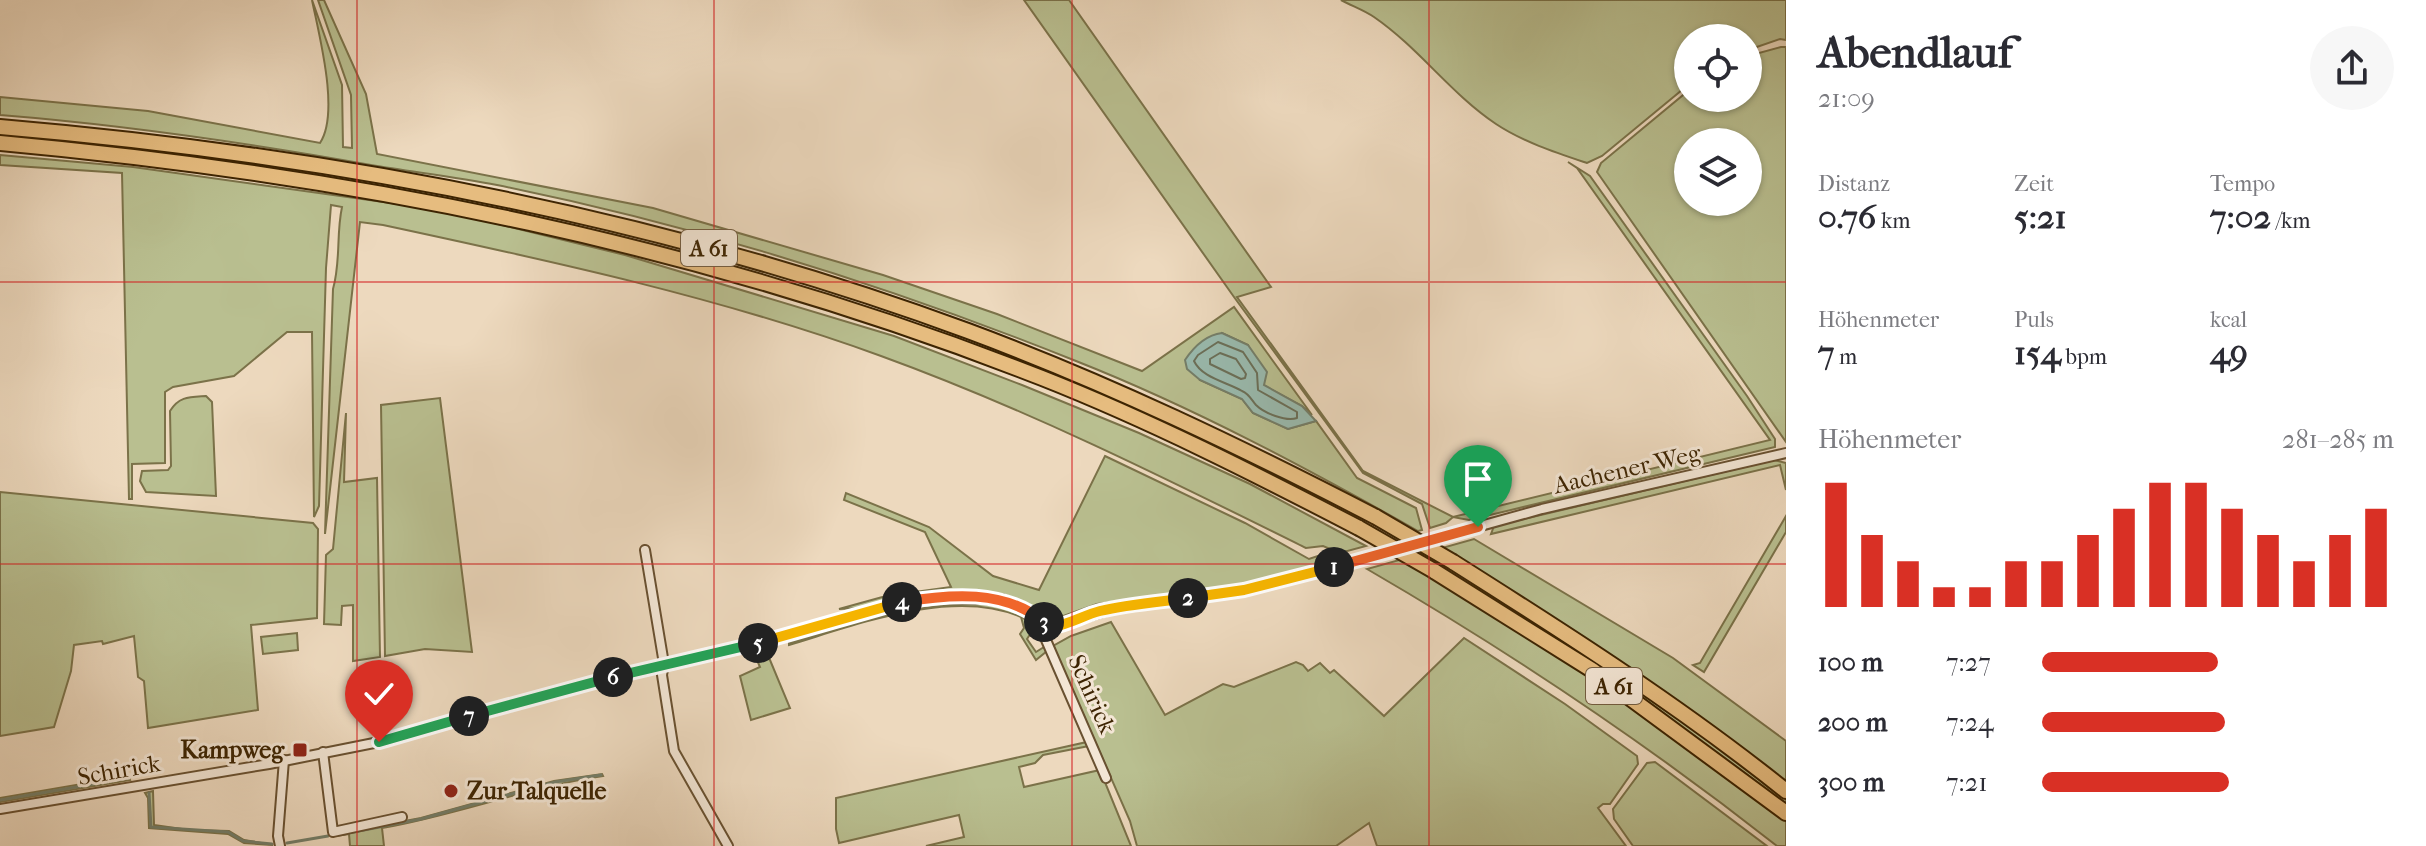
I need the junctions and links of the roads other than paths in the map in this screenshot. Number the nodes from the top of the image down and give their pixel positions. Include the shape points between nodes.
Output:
1 (0, 127) edge
2 (0, 143) edge
3 (1786, 453) edge
4 (1431, 539) joint
5 (645, 550) dead end
6 (1052, 627) junction
7 (664, 664) junction
8 (323, 752) junction
9 (284, 760) junction
10 (1106, 778) dead end
11 (1786, 791) edge
12 (0, 809) edge
13 (1786, 813) edge
14 (402, 817) dead end
15 (280, 846) edge
16 (728, 846) edge

1 - 11 highway, A 61, bridge via 218,149 485,194 712,249 879,300 1053,364 1229,442 1376,517 1603,657
2 - 13 highway, A 61, bridge via 295,178 482,211 708,265 873,316 1046,380 1232,463 1434,571 1592,670
3 - 4 street, Aachener Weg
4 - 6 street, Schirick via 1269,584 1123,606
5 - 7 street
6 - 7 street, Schirick via 1002,599 918,599
6 - 10 street, Schirick via 1046,640
7 - 8 street, Schirick via 379,742
7 - 16 street via 674,751
8 - 9 street, Schirick
8 - 14 street via 333,832
9 - 12 street, Schirick
9 - 15 street

